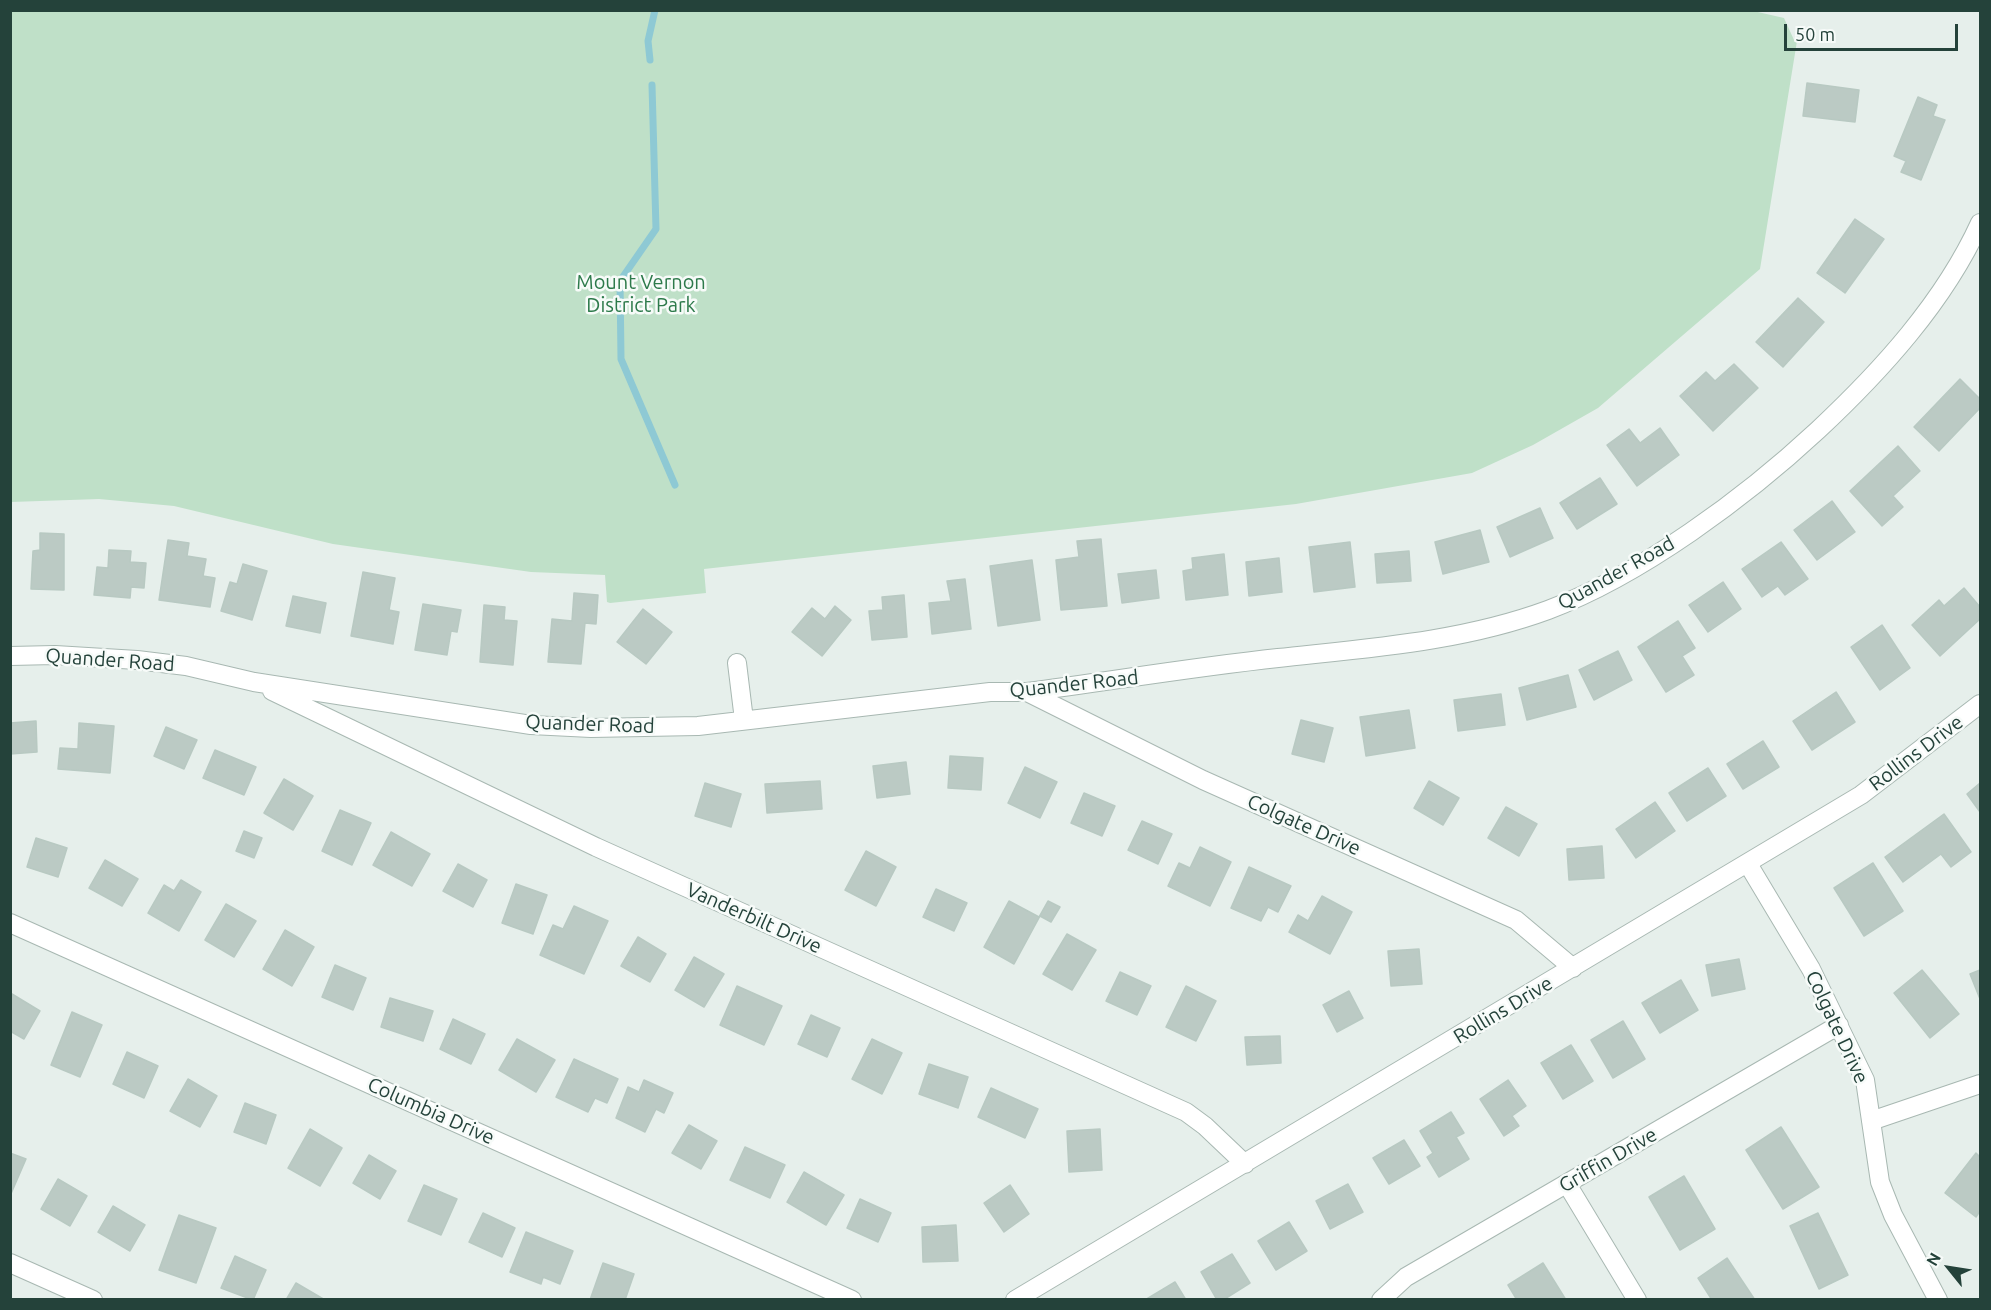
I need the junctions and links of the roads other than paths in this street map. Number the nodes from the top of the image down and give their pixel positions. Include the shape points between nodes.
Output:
1 (1980, 223) edge
2 (10, 656) edge
3 (737, 663) dead end
4 (254, 682) junction
5 (1027, 692) junction
6 (1980, 704) edge
7 (744, 720) junction
8 (1748, 864) junction
9 (10, 923) edge
10 (1573, 968) junction
11 (1839, 1025) junction
12 (1980, 1084) edge
13 (1871, 1121) junction
14 (1245, 1164) junction
15 (1567, 1184) junction
16 (10, 1263) edge
17 (93, 1299) edge
18 (852, 1299) edge
19 (1015, 1299) edge
20 (1381, 1299) edge
21 (1637, 1299) edge
22 (1938, 1299) edge

1 - 5 street, Quander Road via 1941,291 1898,348 1850,400 1733,502 1678,540 1581,595 1489,628 1427,641
2 - 4 street, Quander Road via 137,660 186,666
3 - 7 street
4 - 7 street, Quander Road via 531,725 615,728 699,726
4 - 14 street, Vanderbilt Drive via 596,847 1186,1112
5 - 7 street, Quander Road via 990,692
5 - 10 street, Colgate Drive via 1203,780 1516,920
6 - 8 street, Rollins Drive via 1861,795
8 - 10 street, Rollins Drive
8 - 11 street, Colgate Drive via 1811,969
9 - 18 street, Columbia Drive
10 - 14 street, Rollins Drive
11 - 13 street, Colgate Drive via 1865,1080
11 - 15 street, Griffin Drive
12 - 13 street
13 - 22 street, Colgate Drive via 1880,1182 1893,1215
14 - 19 street, Rollins Drive
15 - 20 street, Griffin Drive via 1406,1277
15 - 21 street
16 - 17 street

